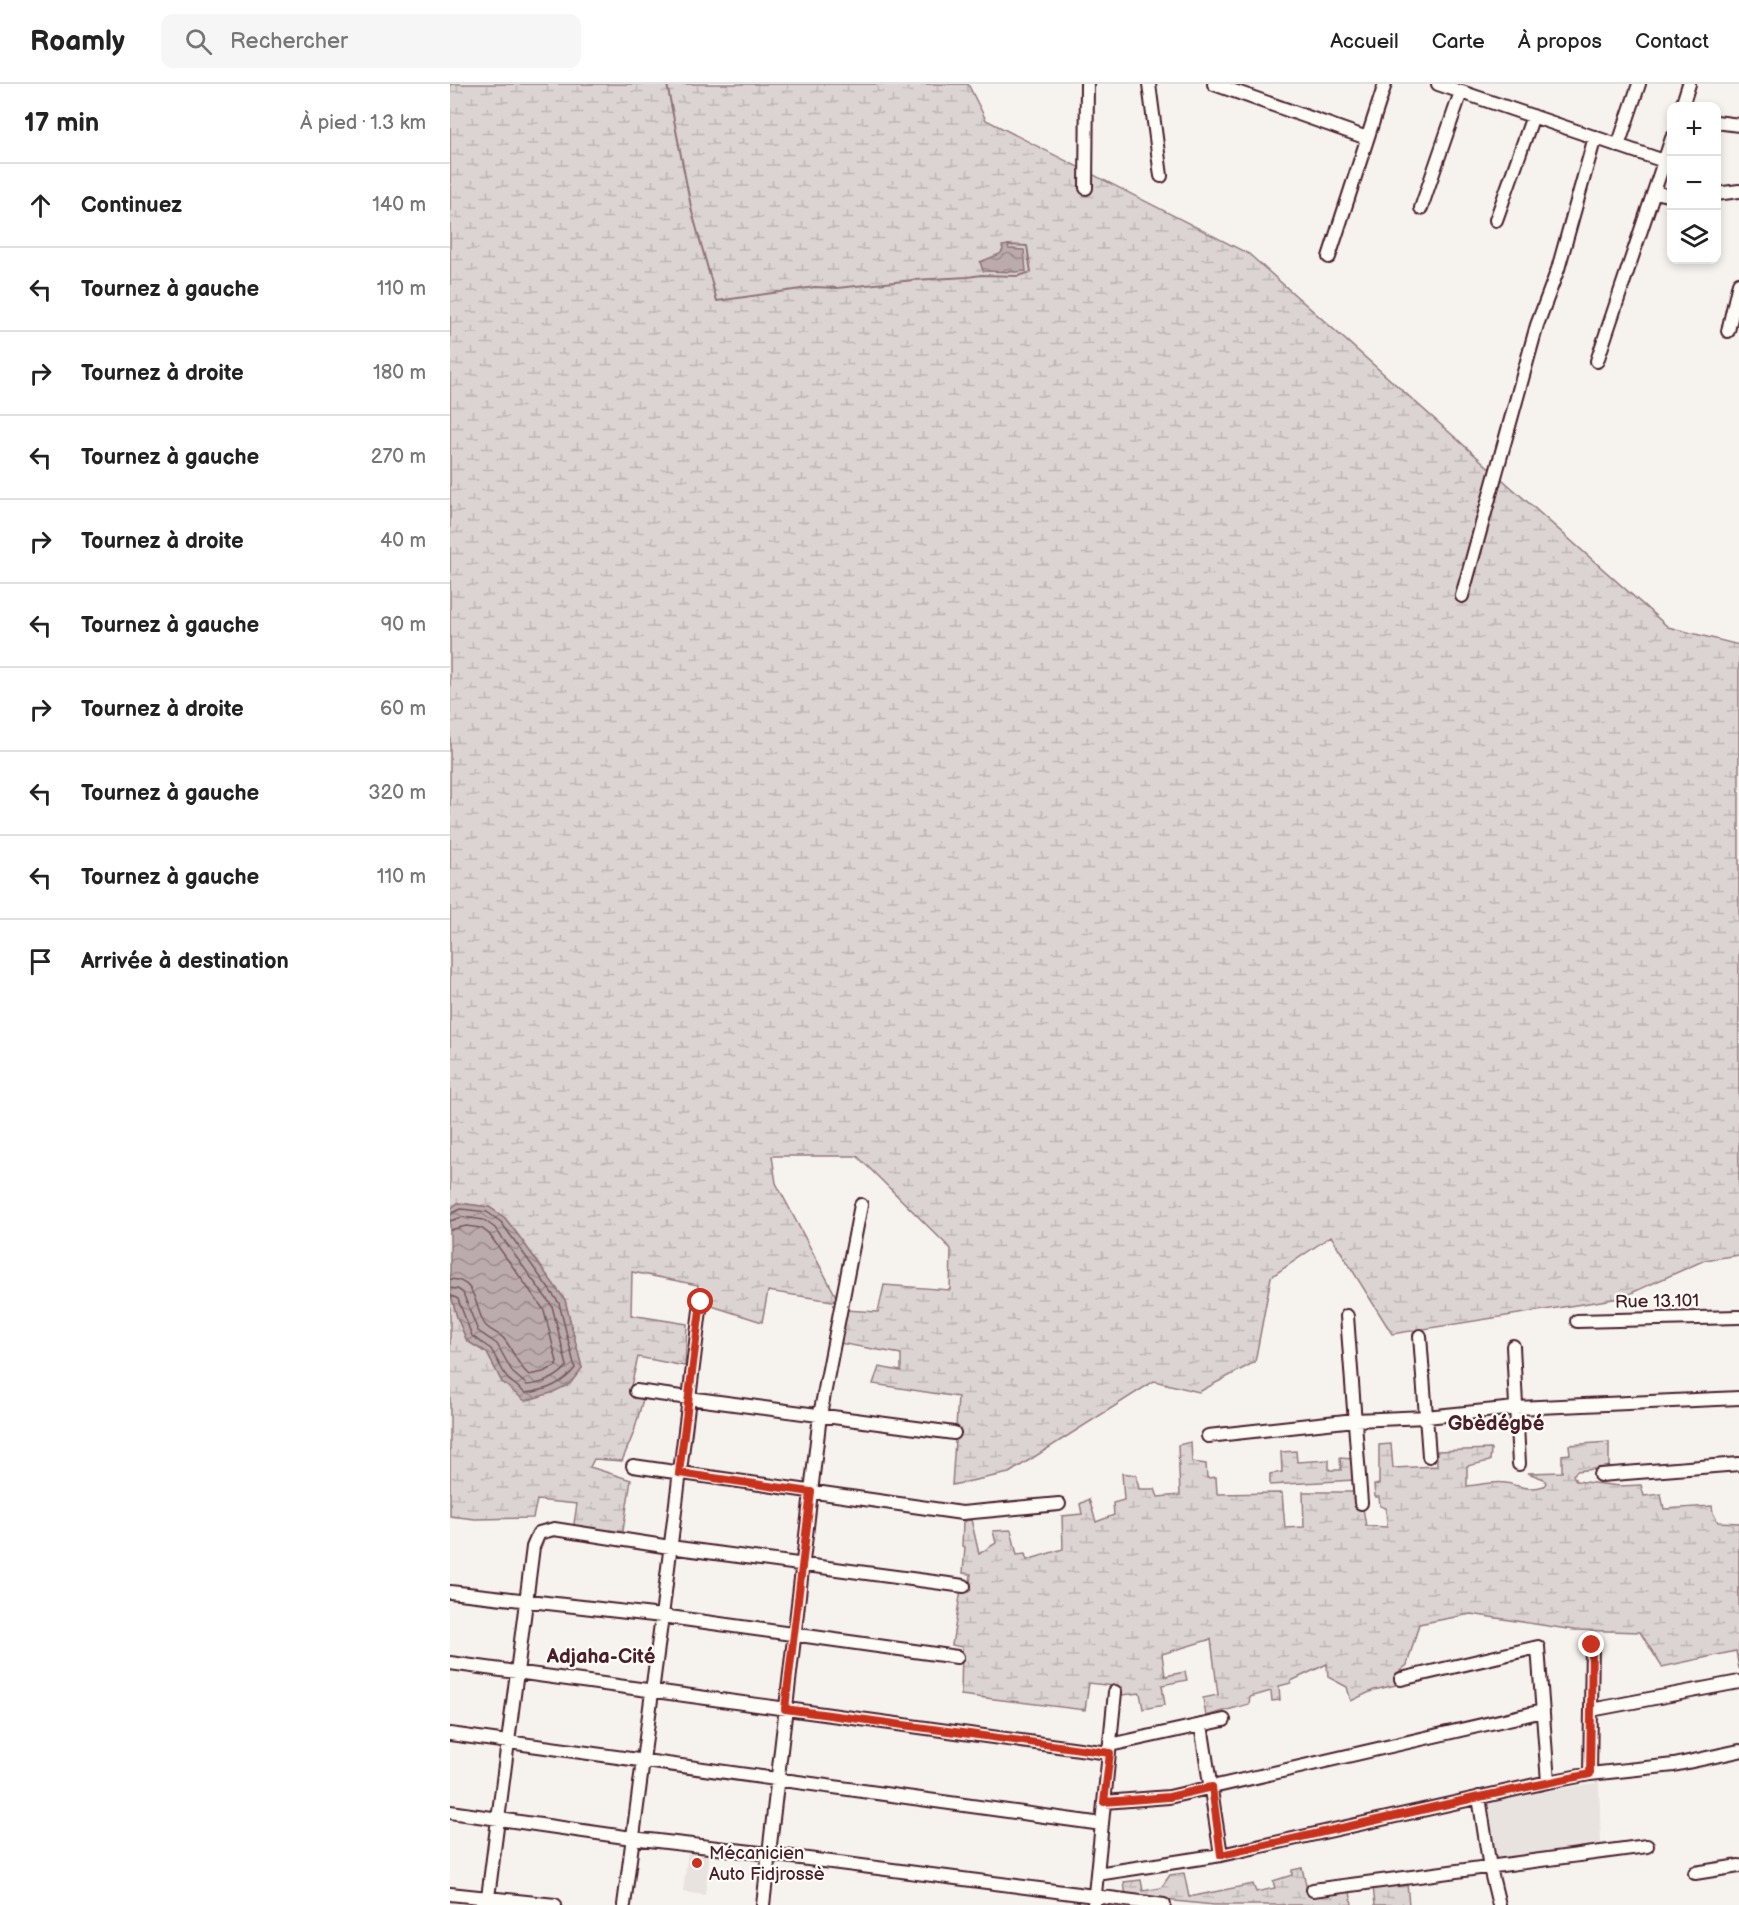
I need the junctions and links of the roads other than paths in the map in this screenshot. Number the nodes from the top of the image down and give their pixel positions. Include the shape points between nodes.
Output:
1 (1087, 84) edge
2 (1149, 84) edge
3 (1214, 84) edge
4 (1385, 84) edge
5 (1438, 84) edge
6 (1639, 84) edge
7 (1689, 84) edge
8 (1461, 92) junction
9 (1683, 102) edge
10 (1533, 116) junction
11 (1721, 123) edge
12 (1739, 125) edge
13 (1594, 137) junction
14 (1367, 138) junction
15 (1618, 146) junction
16 (1667, 151) edge
17 (1664, 161) junction
18 (1161, 176) dead end
19 (1086, 188) dead end
20 (1739, 191) edge
21 (1654, 192) junction
22 (1721, 193) edge
23 (1667, 195) edge
24 (1421, 207) dead end
25 (1496, 220) dead end
26 (1329, 257) dead end
27 (1739, 283) edge
28 (1728, 331) dead end
29 (1597, 361) dead end
30 (1461, 596) dead end
31 (861, 1205) dead end
32 (701, 1302) dead end
33 (1347, 1316) dead end
34 (1739, 1317) edge
35 (1576, 1321) dead end
36 (1420, 1336) dead end
37 (1513, 1346) dead end
38 (636, 1391) dead end
39 (688, 1398) junction
40 (1739, 1398) edge
41 (1515, 1408) junction
42 (820, 1415) junction
43 (1426, 1417) junction
44 (1354, 1420) junction
45 (954, 1433) dead end
46 (1208, 1436) dead end
47 (1429, 1456) dead end
48 (1519, 1464) dead end
49 (1739, 1464) edge
50 (633, 1466) dead end
51 (679, 1473) junction
52 (1600, 1475) dead end
53 (811, 1492) junction
54 (1361, 1503) dead end
55 (1059, 1504) dead end
56 (669, 1547) junction
57 (802, 1565) junction
58 (964, 1586) dead end
59 (450, 1592) edge
60 (526, 1602) junction
61 (662, 1616) junction
62 (795, 1634) junction
63 (1592, 1645) dead end
64 (957, 1657) dead end
65 (450, 1663) edge
66 (517, 1672) junction
67 (1401, 1679) dead end
68 (1739, 1682) edge
69 (651, 1691) junction
70 (1115, 1692) dead end
71 (785, 1709) junction
72 (1591, 1710) junction
73 (1543, 1711) junction
74 (1224, 1720) dead end
75 (1201, 1725) junction
76 (450, 1734) edge
77 (508, 1741) junction
78 (1110, 1749) junction
79 (1739, 1751) edge
80 (642, 1760) junction
81 (1590, 1774) junction
82 (777, 1780) junction
83 (1548, 1782) junction
84 (1212, 1787) junction
85 (1479, 1797) junction
86 (1104, 1802) junction
87 (450, 1812) edge
88 (498, 1818) junction
89 (1102, 1824) junction
90 (632, 1838) junction
91 (1647, 1846) dead end
92 (769, 1854) junction
93 (1221, 1855) junction
94 (1739, 1866) edge
95 (1490, 1868) junction
96 (1695, 1873) dead end
97 (1097, 1874) junction
98 (1313, 1890) dead end
99 (450, 1894) edge
100 (487, 1901) edge
101 (1094, 1901) edge
102 (555, 1905) edge
103 (624, 1905) edge
104 (763, 1905) edge
105 (1164, 1905) edge
106 (1499, 1905) edge

1 - 19 street
2 - 18 street
3 - 14 street
4 - 14 street
5 - 8 street
6 - 15 street
7 - 9 street
8 - 10 street
8 - 24 street
10 - 13 street
10 - 25 street
11 - 12 street
13 - 15 street
13 - 30 street
14 - 26 street
15 - 17 street
16 - 17 street
17 - 21 street
20 - 22 street
21 - 23 street
21 - 29 street
27 - 28 street
31 - 42 street
32 - 39 street
33 - 44 street
34 - 35 street, Rue 13.101
36 - 43 street
37 - 41 street
38 - 39 street
39 - 42 street
39 - 51 street
40 - 41 street
41 - 43 street
41 - 48 street
42 - 45 street
42 - 53 street
43 - 44 street
43 - 47 street
44 - 46 street
44 - 54 street
49 - 52 street
50 - 51 street
51 - 53 street
51 - 56 street
53 - 55 street via 962,1513
53 - 57 street
56 - 57 street
56 - 60 street via 554,1529 539,1533 533,1547
56 - 61 street
57 - 58 street
57 - 62 street
59 - 60 street
60 - 61 street
60 - 66 street
61 - 62 street
61 - 69 street
62 - 64 street
62 - 71 street
63 - 72 street
65 - 66 street
66 - 69 street
66 - 77 street
67 - 73 street via 1538,1647
68 - 72 street
69 - 71 street
69 - 80 street
70 - 78 street
71 - 78 street
71 - 82 street
72 - 81 street
73 - 83 street
73 - 84 street
74 - 75 street
75 - 78 street
75 - 84 street
76 - 77 street
77 - 80 street
77 - 88 street
78 - 86 street
79 - 81 street via 1674,1766
80 - 82 street
80 - 90 street
81 - 83 street
82 - 89 street
82 - 92 street
83 - 85 street
84 - 86 street via 1169,1797
84 - 93 street
85 - 93 street
85 - 95 street
86 - 89 street
87 - 88 street
88 - 90 street
88 - 100 street
89 - 97 street
90 - 92 street
90 - 103 street
91 - 95 street
92 - 101 street
92 - 104 street
93 - 97 street
94 - 96 street
95 - 98 street
95 - 106 street
97 - 101 street
99 - 100 street
100 - 102 street
101 - 105 street

